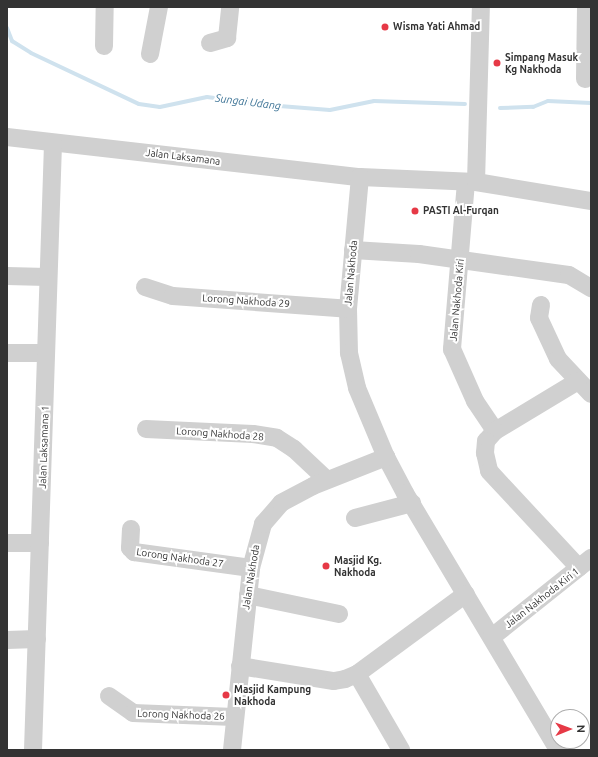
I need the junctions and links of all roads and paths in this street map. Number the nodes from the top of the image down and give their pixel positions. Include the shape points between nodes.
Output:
1 (106, 7) edge
2 (159, 7) edge
3 (230, 7) edge
4 (481, 7) edge
5 (586, 7) edge
6 (210, 43) dead end
7 (104, 46) dead end
8 (150, 54) dead end
9 (585, 79) dead end
10 (7, 137) edge
11 (53, 143) junction
12 (360, 177) junction
13 (471, 182) junction
14 (591, 201) edge
15 (353, 250) junction
16 (460, 259) junction
17 (7, 276) edge
18 (47, 276) junction
19 (145, 287) dead end
20 (591, 288) edge
21 (541, 304) dead end
22 (348, 309) junction
23 (7, 353) edge
24 (46, 353) junction
25 (578, 381) junction
26 (591, 394) edge
27 (146, 429) dead end
28 (495, 430) junction
29 (386, 458) junction
30 (327, 480) junction
31 (412, 503) junction
32 (355, 518) dead end
33 (131, 529) dead end
34 (7, 543) edge
35 (40, 543) junction
36 (585, 563) edge
37 (251, 568) junction
38 (466, 594) junction
39 (248, 595) junction
40 (339, 614) dead end
41 (492, 637) junction
42 (37, 639) junction
43 (7, 640) edge
44 (240, 666) junction
45 (357, 674) junction
46 (109, 696) dead end
47 (234, 717) junction
48 (33, 750) edge
49 (232, 750) edge
50 (401, 750) edge
51 (558, 750) edge

1 - 7 street
2 - 8 street
3 - 6 street via 227,38
4 - 13 street, Jalan Nakhoda Kiri
5 - 9 street
10 - 11 street, Jalan Laksamana
11 - 12 street, Jalan Laksamana
11 - 18 street, Jalan Laksamana 1
12 - 13 street
12 - 15 street, Jalan Nakhoda
13 - 14 street
13 - 16 street, Jalan Nakhoda Kiri
15 - 16 street
15 - 22 street, Jalan Nakhoda
16 - 20 street via 569,275
16 - 28 street, Jalan Nakhoda Kiri via 452,349 475,401
17 - 18 street
18 - 24 street, Jalan Laksamana 1
19 - 22 street, Lorong Nakhoda 29 via 173,296
21 - 25 street via 539,318 558,359
22 - 29 street, Jalan Nakhoda via 349,352 357,388
23 - 24 street
24 - 35 street, Jalan Laksamana 1
25 - 26 street
25 - 28 street
27 - 30 street, Lorong Nakhoda 28 via 253,434 277,438 294,449
28 - 36 street via 486,441 485,453 489,470
29 - 30 street, Jalan Nakhoda
29 - 31 street, Jalan Nakhoda
30 - 37 street, Jalan Nakhoda via 281,503 271,512 263,524
31 - 32 street
31 - 38 street, Jalan Nakhoda
33 - 37 street, Lorong Nakhoda 27 via 130,548 134,552
34 - 35 street
35 - 42 street, Jalan Laksamana 1
36 - 41 street, Jalan Nakhoda Kiri 1
37 - 39 street, Jalan Nakhoda
38 - 41 street, Jalan Nakhoda
38 - 45 street
39 - 40 street
39 - 44 street, Jalan Nakhoda
41 - 51 street, Jalan Nakhoda
42 - 43 street
42 - 48 street, Jalan Laksamana 1
44 - 45 street via 334,681
44 - 47 street, Jalan Nakhoda
45 - 50 street
46 - 47 street, Lorong Nakhoda 26 via 133,713
47 - 49 street, Jalan Nakhoda

